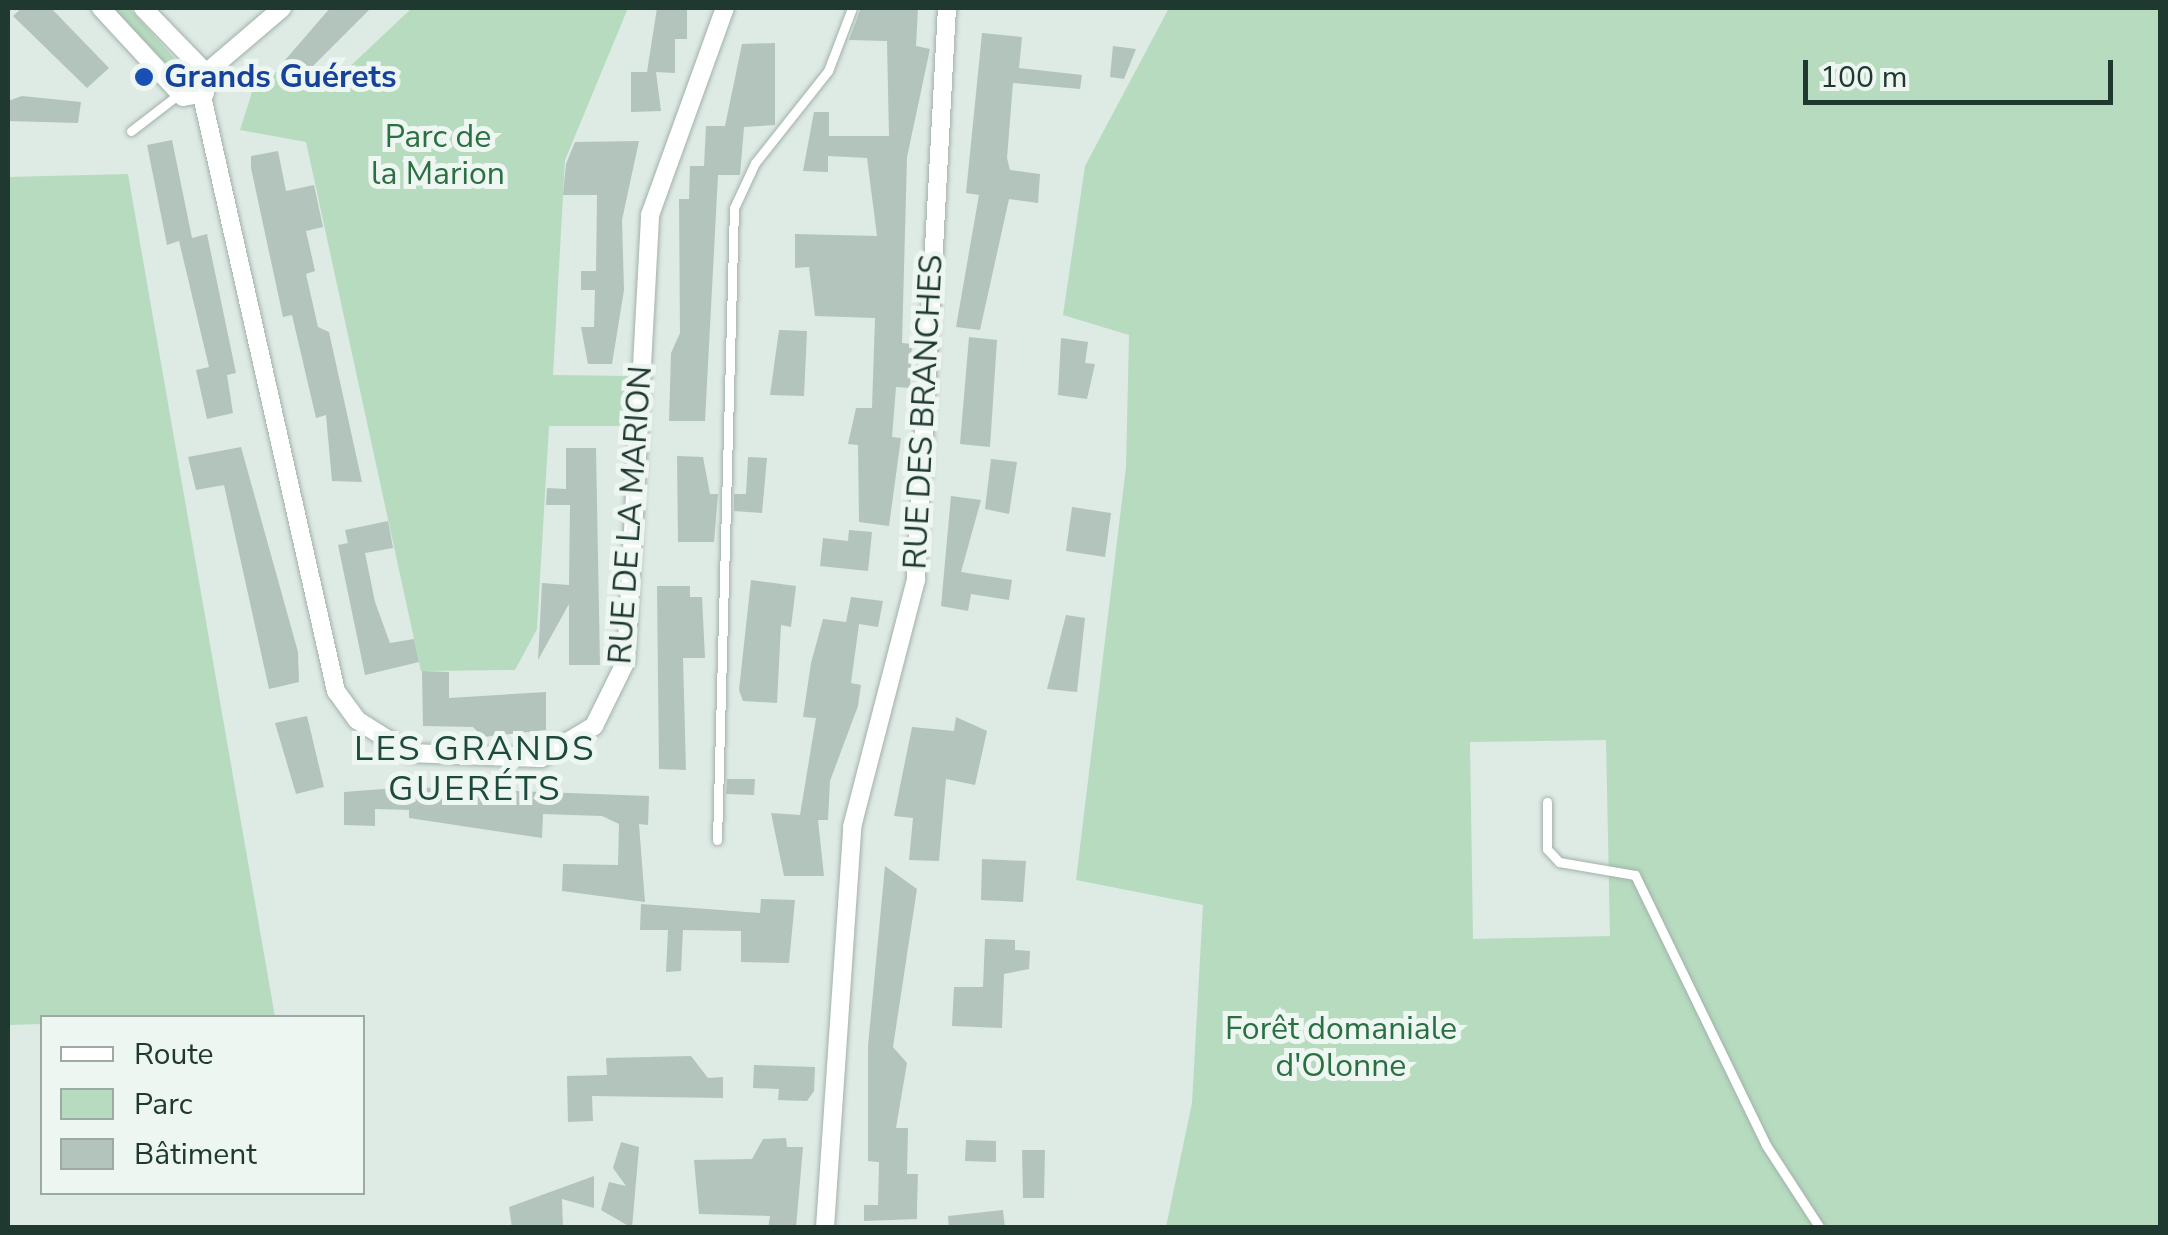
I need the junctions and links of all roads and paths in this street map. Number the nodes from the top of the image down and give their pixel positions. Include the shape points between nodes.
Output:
1 (101, 8) edge
2 (143, 8) edge
3 (282, 8) edge
4 (725, 8) edge
5 (852, 8) edge
6 (947, 8) edge
7 (206, 73) junction
8 (180, 94) junction
9 (202, 96) junction
10 (132, 130) dead end
11 (1547, 802) dead end
12 (717, 840) dead end
13 (825, 1228) edge
14 (1820, 1228) edge

1 - 8 street
2 - 7 street
3 - 7 street
4 - 9 street, RUE DE LA MARION via 650,216 626,661 594,726 541,758 409,753 357,720 336,691
5 - 12 lane via 828,72 755,163 734,208
6 - 13 street, RUE DES BRANCHES via 916,580 852,827
7 - 9 street
8 - 9 street
8 - 10 lane
11 - 14 lane via 1547,849 1559,862 1635,876 1766,1145

